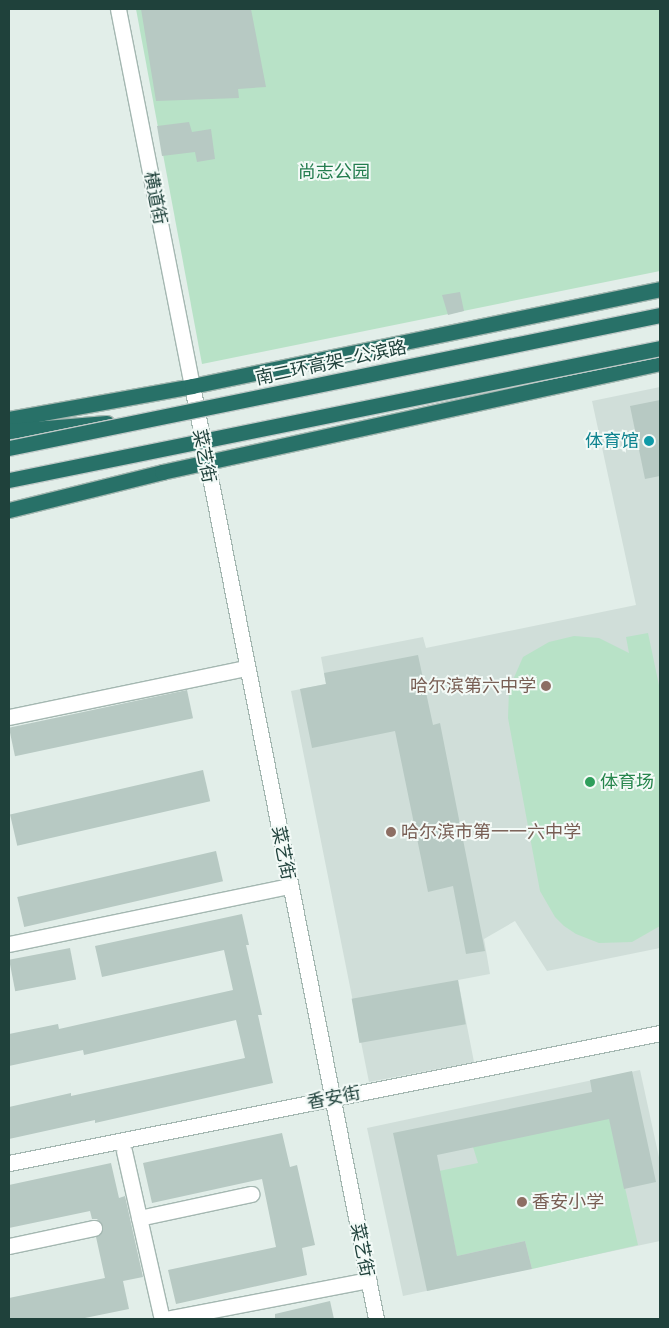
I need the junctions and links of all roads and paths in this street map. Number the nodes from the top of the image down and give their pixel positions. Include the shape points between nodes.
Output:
1 (118, 9) edge
2 (660, 289) edge
3 (660, 315) edge
4 (660, 348) edge
5 (660, 363) edge
6 (192, 386) junction
7 (150, 419) junction
8 (9, 420) edge
9 (9, 431) edge
10 (9, 448) edge
11 (205, 463) junction
12 (9, 480) edge
13 (9, 510) edge
14 (246, 668) junction
15 (9, 717) edge
16 (290, 886) junction
17 (9, 944) edge
18 (660, 1033) edge
19 (332, 1099) junction
20 (124, 1151) dead end
21 (9, 1163) edge
22 (251, 1194) dead end
23 (139, 1218) junction
24 (94, 1228) dead end
25 (9, 1246) edge
26 (368, 1280) junction
27 (162, 1319) edge
28 (166, 1319) edge
29 (376, 1319) edge

1 - 6 street, 横道街
2 - 6 highway
3 - 7 highway, 南二环高架-公滨路, bridge
4 - 12 highway, bridge
5 - 11 highway
6 - 8 highway
6 - 11 street, 菜艺街
7 - 9 highway, bridge
7 - 10 highway, 南二环高架-公滨路, bridge
11 - 13 highway
11 - 14 street, 菜艺街
14 - 15 street
14 - 16 street, 菜艺街
16 - 17 street
16 - 19 street, 菜艺街
18 - 19 street, 香安街
19 - 21 street, 香安街
19 - 26 street, 菜艺街
20 - 23 street
22 - 23 street
23 - 27 street
24 - 25 street
26 - 28 street
26 - 29 street, 菜艺街

